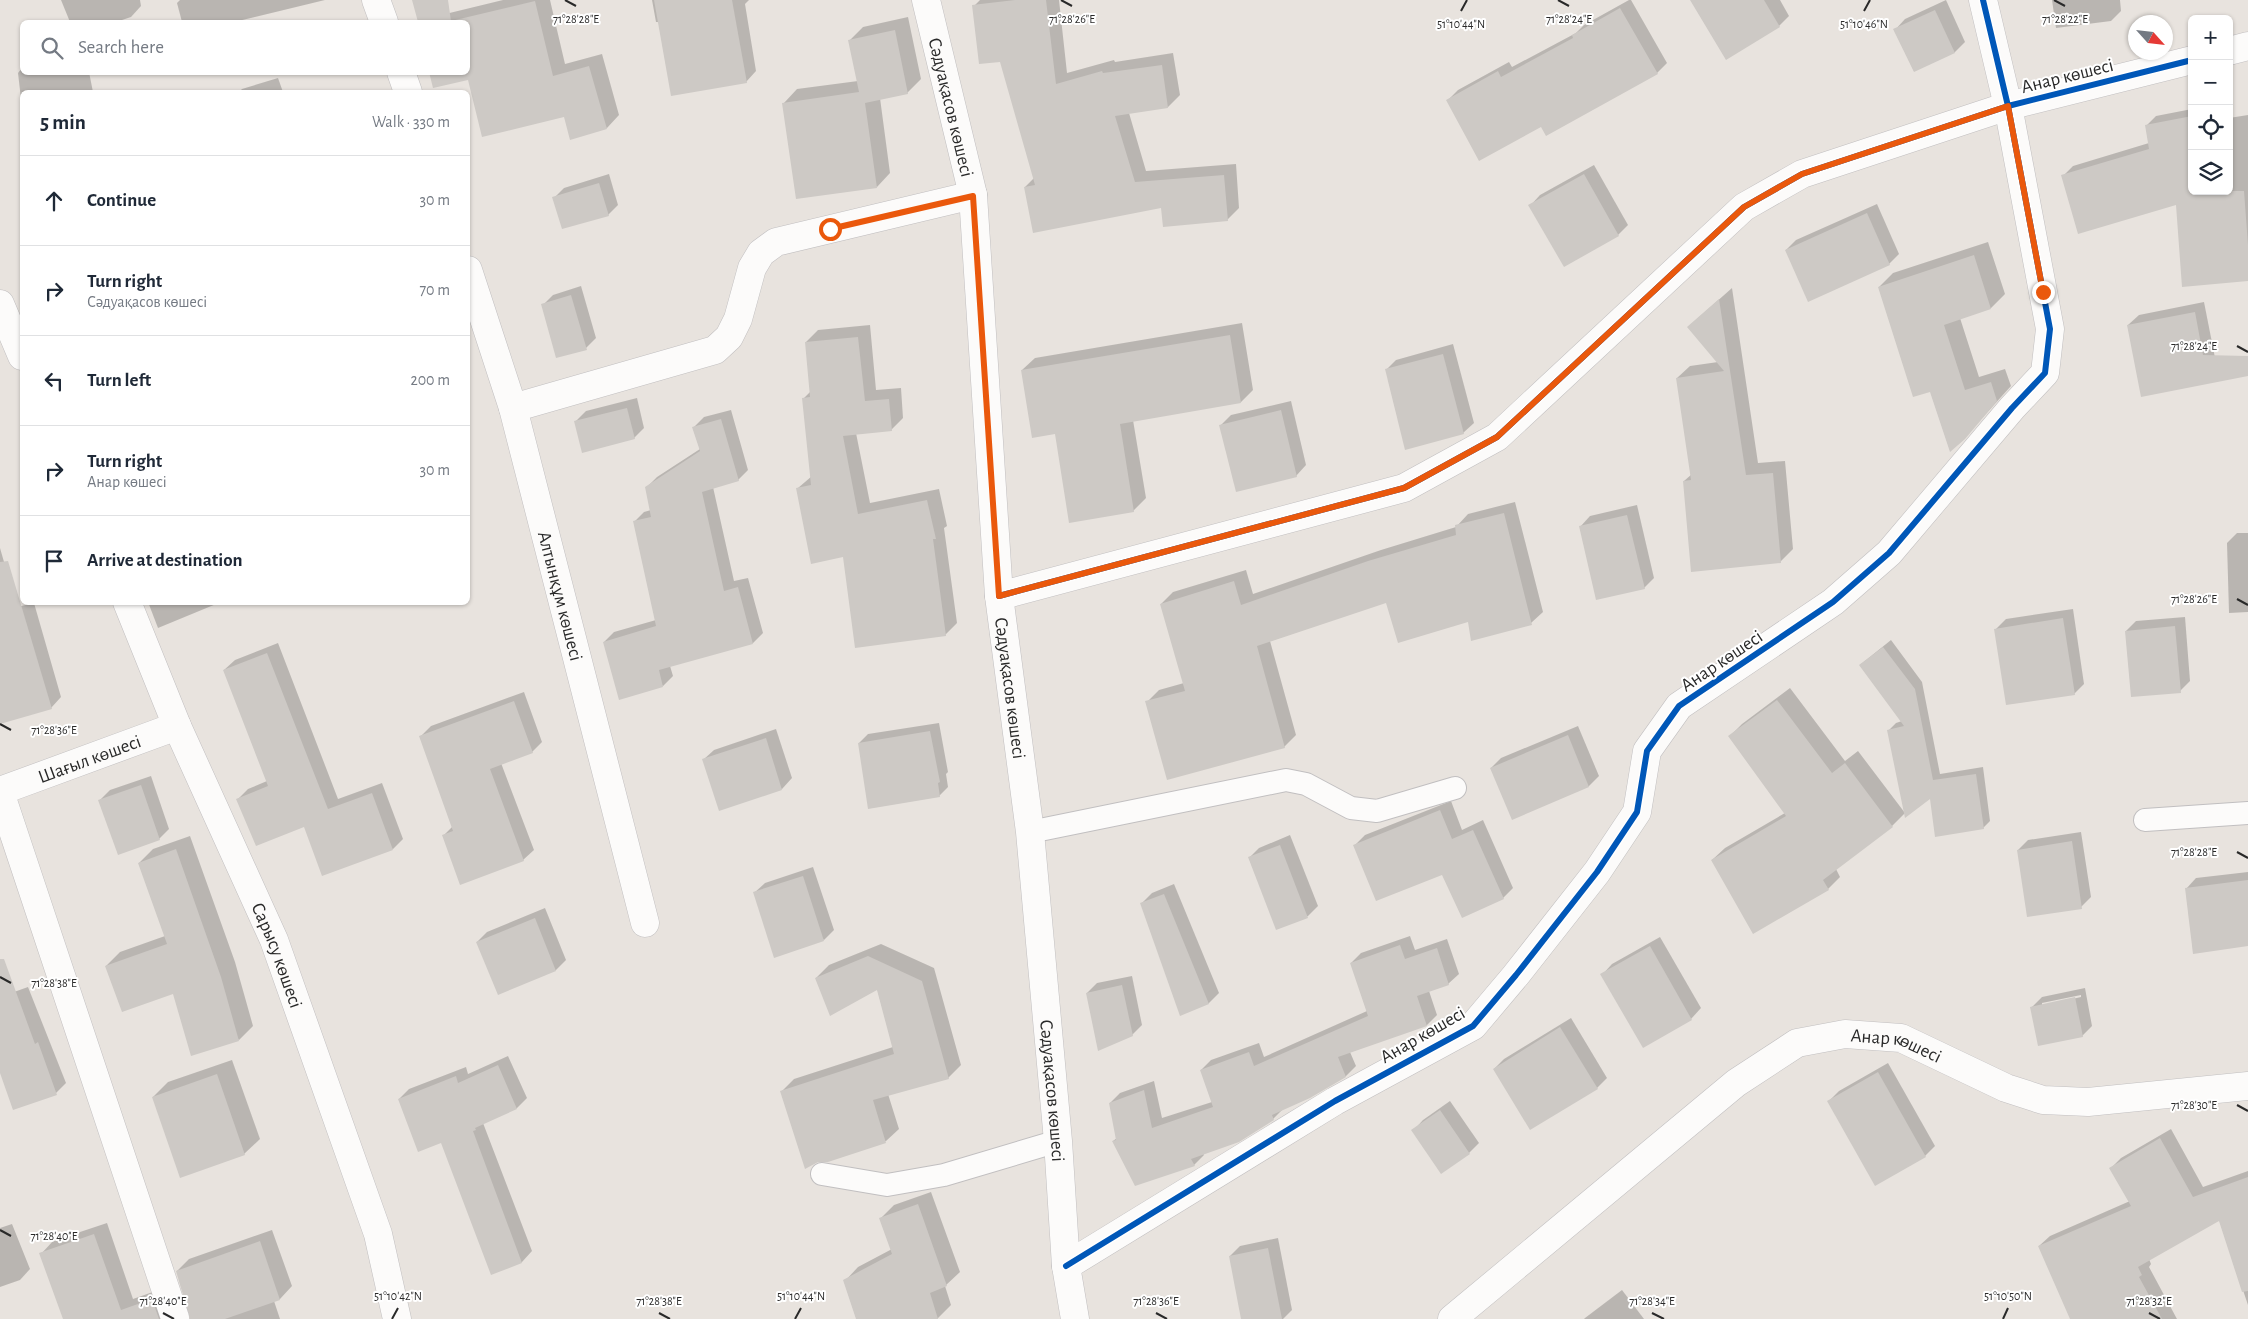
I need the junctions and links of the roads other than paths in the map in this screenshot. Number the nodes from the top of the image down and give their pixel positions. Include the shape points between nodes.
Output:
1 (376, 0) edge
2 (926, 0) edge
3 (1983, 0) edge
4 (383, 20) edge
5 (2248, 46) edge
6 (2233, 50) edge
7 (2188, 61) edge
8 (402, 75) edge
9 (407, 90) edge
10 (2008, 106) junction
11 (973, 196) junction
12 (470, 284) edge
13 (0, 304) edge
14 (20, 351) edge
15 (513, 408) junction
16 (999, 596) junction
17 (128, 605) edge
18 (177, 726) junction
19 (1455, 788) dead end
20 (0, 791) edge
21 (2248, 814) edge
22 (2146, 820) dead end
23 (1030, 832) junction
24 (645, 923) dead end
25 (2248, 1086) edge
26 (1058, 1141) junction
27 (822, 1174) dead end
28 (1066, 1266) junction
29 (175, 1318) edge
30 (397, 1319) edge
31 (1075, 1319) edge
32 (1452, 1319) edge

1 - 4 street
2 - 11 street, Сәдуақасов көшесі
3 - 10 street, Анар көшесі
5 - 6 street
7 - 10 street, Анар көшесі
8 - 9 street
10 - 16 street via 1802,174 1744,207 1497,437 1404,488
10 - 28 street, Анар көшесі via 2050,329 2045,373 1889,553 1833,602 1679,706 1647,751 1637,812 1597,872 1473,1026 1334,1101
11 - 15 street via 776,242 761,253 752,268 738,319 729,337 716,350
11 - 16 street, Сәдуақасов көшесі
12 - 15 street, Алтынқұм көшесі
13 - 14 street
15 - 24 street, Алтынқұм көшесі
16 - 23 street, Сәдуақасов көшесі
17 - 18 street, Сарысу көшесі
18 - 20 street, Шағыл көшесі
18 - 30 street, Сарысу көшесі via 274,940 378,1234
19 - 23 lane via 1377,811 1351,808 1306,784 1286,780
20 - 29 street
21 - 22 lane
23 - 26 street, Сәдуақасов көшесі
25 - 32 street, Анар көшесі via 2088,1102 2043,1100 2006,1088 1901,1038 1845,1034 1797,1042 1736,1083
26 - 27 lane via 944,1175 887,1185
26 - 28 street, Сәдуақасов көшесі
28 - 31 street, Сәдуақасов көшесі

